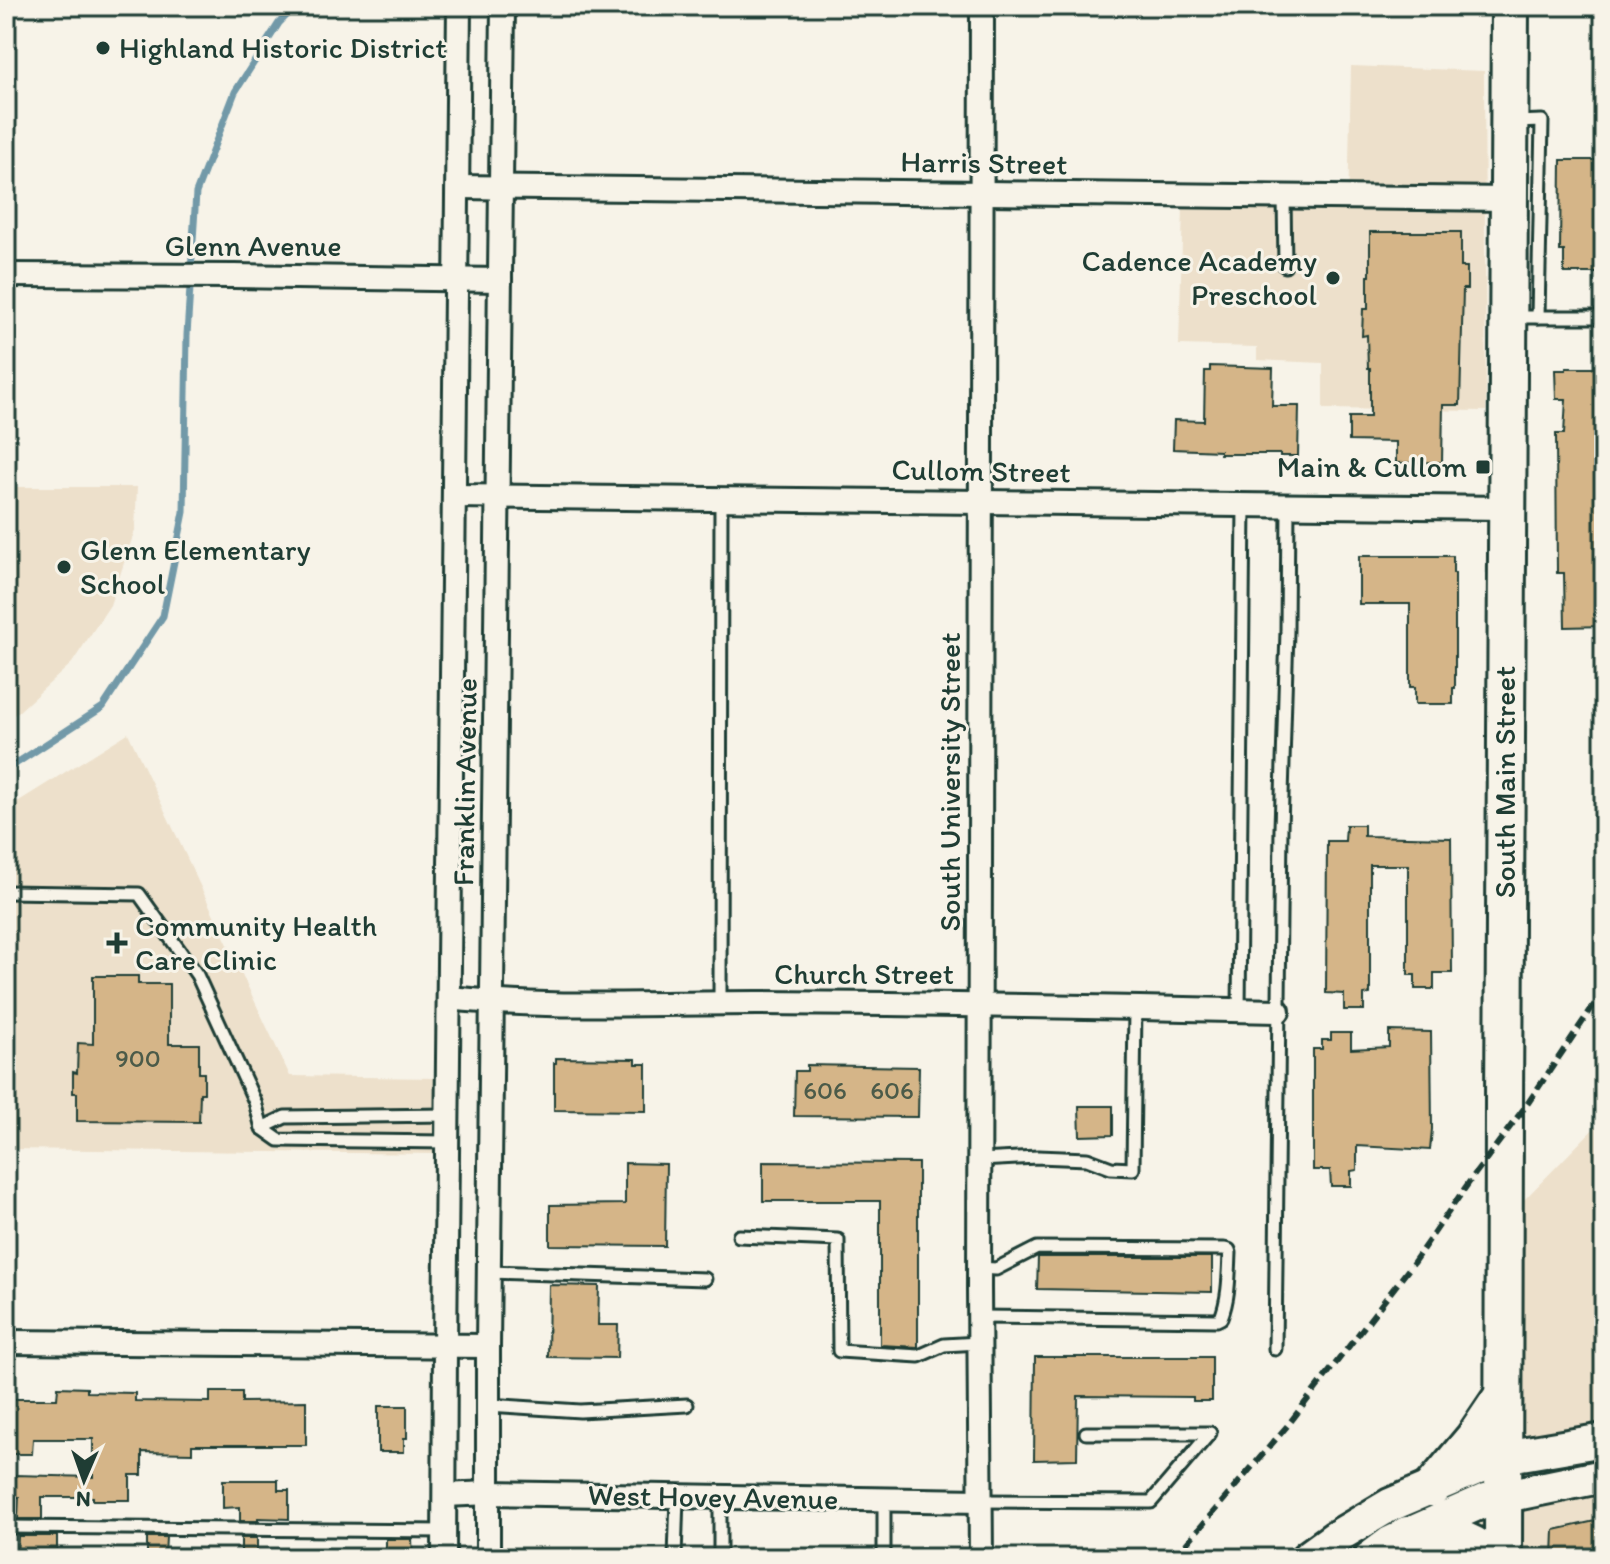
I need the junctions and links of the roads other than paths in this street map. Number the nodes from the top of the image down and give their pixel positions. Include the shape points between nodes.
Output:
1 (459, 6) edge
2 (503, 6) edge
3 (982, 6) edge
4 (1510, 6) edge
5 (1509, 122) junction
6 (458, 187) junction
7 (502, 188) junction
8 (981, 193) junction
9 (1284, 197) junction
10 (1509, 199) junction
11 (1285, 266) dead end
12 (6, 275) edge
13 (456, 278) junction
14 (500, 280) junction
15 (1523, 317) junction
16 (1604, 317) edge
17 (454, 496) junction
18 (499, 496) junction
19 (721, 499) junction
20 (980, 502) junction
21 (1244, 505) junction
22 (1288, 505) junction
23 (1507, 508) junction
24 (6, 892) edge
25 (449, 998) junction
26 (493, 1002) junction
27 (720, 1003) junction
28 (981, 1005) junction
29 (1135, 1007) junction
30 (1239, 1010) junction
31 (1278, 1011) junction
32 (448, 1115) junction
33 (262, 1128) junction
34 (447, 1142) junction
35 (980, 1160) junction
36 (739, 1236) dead end
37 (979, 1268) junction
38 (489, 1272) junction
39 (705, 1279) dead end
40 (979, 1317) junction
41 (6, 1342) edge
42 (979, 1343) junction
43 (445, 1346) junction
44 (488, 1346) junction
45 (1275, 1349) dead end
46 (1503, 1395) junction
47 (488, 1405) junction
48 (687, 1405) dead end
49 (1086, 1433) dead end
50 (1604, 1440) edge
51 (1503, 1457) junction
52 (1604, 1476) edge
53 (1432, 1488) junction
54 (489, 1493) junction
55 (445, 1495) junction
56 (677, 1496) junction
57 (1503, 1496) junction
58 (720, 1497) junction
59 (884, 1500) junction
60 (980, 1501) junction
61 (6, 1527) edge
62 (445, 1531) junction
63 (1407, 1535) junction
64 (444, 1558) edge
65 (488, 1558) edge
66 (675, 1558) edge
67 (720, 1558) edge
68 (884, 1558) edge
69 (981, 1558) edge
70 (1307, 1558) edge
71 (1370, 1558) edge
72 (1484, 1558) edge
73 (1503, 1558) edge

1 - 6 street, Franklin Avenue
2 - 7 street, Franklin Avenue
3 - 8 street, South University Street
4 - 5 main road, South Main Street
5 - 10 main road, South Main Street
5 - 15 lane via 1542,121
6 - 7 street, Harris Street
6 - 13 street, Franklin Avenue
7 - 8 street, Harris Street
7 - 14 street, Franklin Avenue
8 - 9 street, Harris Street
8 - 20 street, South University Street
9 - 10 street, Harris Street
9 - 11 lane
10 - 15 main road, South Main Street
12 - 13 street, Glenn Avenue
13 - 14 street, Glenn Avenue
13 - 17 street, Franklin Avenue
14 - 18 street, Franklin Avenue
15 - 16 lane
15 - 23 main road, South Main Street
17 - 18 street, Cullom Street
17 - 25 street, Franklin Avenue
18 - 19 street, Cullom Street
18 - 26 street, Franklin Avenue
19 - 20 street, Cullom Street
19 - 27 lane
20 - 21 street, Cullom Street
20 - 28 street, South University Street
21 - 22 street, Cullom Street
21 - 30 lane
22 - 23 street, Cullom Street
22 - 31 lane
23 - 46 main road, South Main Street
24 - 33 lane via 139,894 197,975
25 - 26 street, Church Street
25 - 32 street, Franklin Avenue
26 - 27 street, Church Street
26 - 38 street, Franklin Avenue
27 - 28 street, Church Street
28 - 29 street, Church Street
28 - 35 street, South University Street
29 - 30 street, Church Street
29 - 35 lane via 1133,1169 1087,1159
30 - 31 street, Church Street
31 - 45 lane
32 - 33 lane via 285,1117
32 - 34 street, Franklin Avenue
33 - 34 lane via 279,1140
34 - 43 street, Franklin Avenue
35 - 37 street, South University Street
36 - 42 lane via 838,1240 839,1351 919,1356 944,1345
37 - 40 street, South University Street
37 - 40 lane via 996,1269 1037,1248 1230,1253 1224,1313 1217,1320
38 - 39 lane
38 - 44 street, Franklin Avenue
40 - 42 street, South University Street
41 - 43 street
42 - 60 street, South University Street
43 - 44 street
43 - 55 street, Franklin Avenue
44 - 47 street, Franklin Avenue
46 - 51 main road, South Main Street
46 - 53 main road
47 - 48 lane via 580,1411
47 - 54 street, Franklin Avenue
49 - 60 lane via 1210,1433 1151,1502
50 - 51 main road
51 - 53 main road
51 - 57 main road, South Main Street
52 - 57 main road
53 - 70 main road via 1390,1505
54 - 55 street, West Hovey Avenue
54 - 56 street, West Hovey Avenue
54 - 65 street, Franklin Avenue
55 - 62 street, Franklin Avenue
56 - 58 street, West Hovey Avenue
56 - 66 lane
57 - 63 main road
57 - 73 main road, South Main Street
58 - 59 street, West Hovey Avenue
58 - 67 lane
59 - 60 street, West Hovey Avenue
59 - 68 lane
60 - 69 street, South University Street
61 - 62 lane
62 - 64 street, Franklin Avenue
63 - 71 main road
63 - 72 main road via 1459,1538

